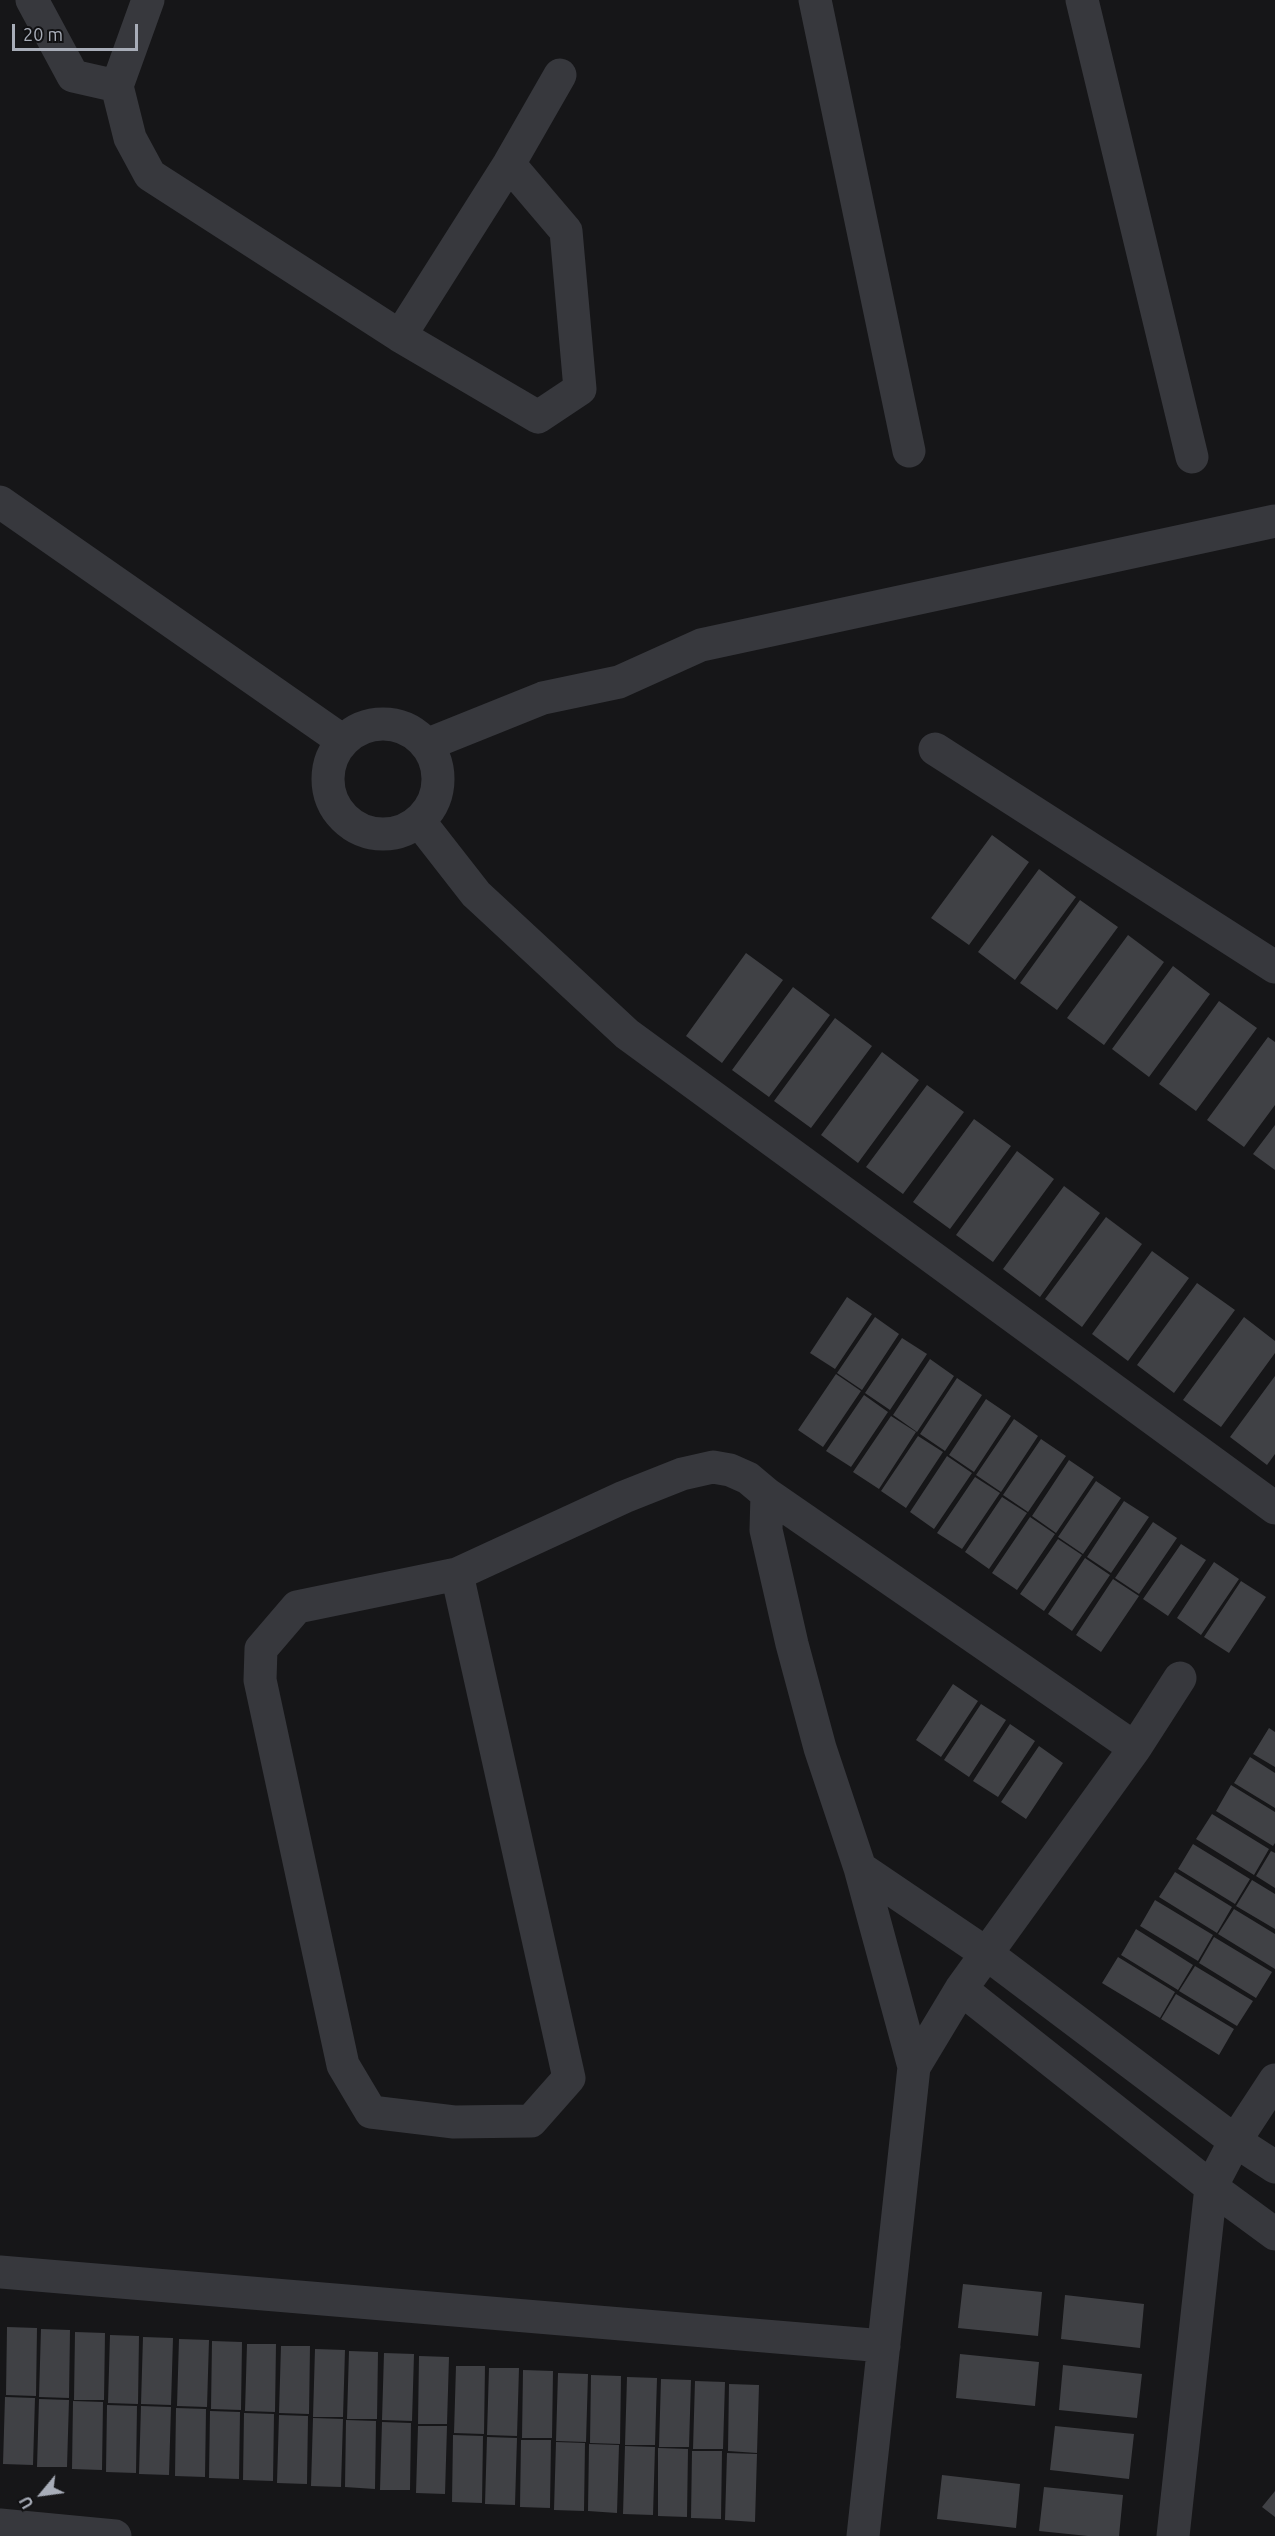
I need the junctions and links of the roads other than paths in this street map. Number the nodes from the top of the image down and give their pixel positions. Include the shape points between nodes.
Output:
1 (32, 0) edge
2 (148, 0) edge
3 (815, 0) edge
4 (1082, 0) edge
5 (560, 75) dead end
6 (117, 86) junction
7 (509, 164) junction
8 (400, 336) junction
9 (909, 451) dead end
10 (1192, 457) dead end
11 (0, 502) edge
12 (1275, 522) edge
13 (343, 741) junction
14 (426, 745) junction
15 (935, 749) dead end
16 (419, 821) junction
17 (1275, 967) edge
18 (767, 1494) junction
19 (1275, 1508) edge
20 (457, 1574) junction
21 (1180, 1678) dead end
22 (1135, 1748) junction
23 (860, 1868) junction
24 (987, 1954) junction
25 (961, 1989) junction
26 (914, 2067) junction
27 (1275, 2080) edge
28 (1235, 2141) junction
29 (1275, 2167) edge
30 (1211, 2187) junction
31 (1275, 2234) edge
32 (0, 2272) edge
33 (884, 2346) junction
34 (0, 2525) edge
35 (115, 2536) edge
36 (863, 2536) edge
37 (1173, 2536) edge

1 - 6 street via 73,76
2 - 6 street
3 - 9 street
4 - 10 street
5 - 7 street
6 - 8 street via 130,138 150,175
7 - 8 street
7 - 8 street via 566,231 580,389 538,417
11 - 13 street
12 - 14 street via 702,645 620,682 543,698
13 - 14 street via 365,726 384,723 404,727
13 - 16 street via 334,752 328,778 330,792 344,817 367,832 380,834 408,829
14 - 16 street via 436,761 439,783 433,804
15 - 17 street
16 - 19 street via 476,894 627,1034
18 - 20 street via 748,1478 730,1470 712,1467 682,1474
18 - 22 street
18 - 23 street via 766,1530 792,1644 820,1748
20 - 20 street via 569,2078 531,2121 454,2122 371,2112 343,2065 260,1680 261,1649 297,1607
21 - 22 street
22 - 24 street
23 - 24 street
23 - 26 street
24 - 25 street
24 - 28 street
25 - 26 street
25 - 30 street
26 - 33 street
27 - 28 street
28 - 29 street
28 - 30 street
30 - 31 street
30 - 37 street
32 - 33 street
33 - 36 street
34 - 35 street

